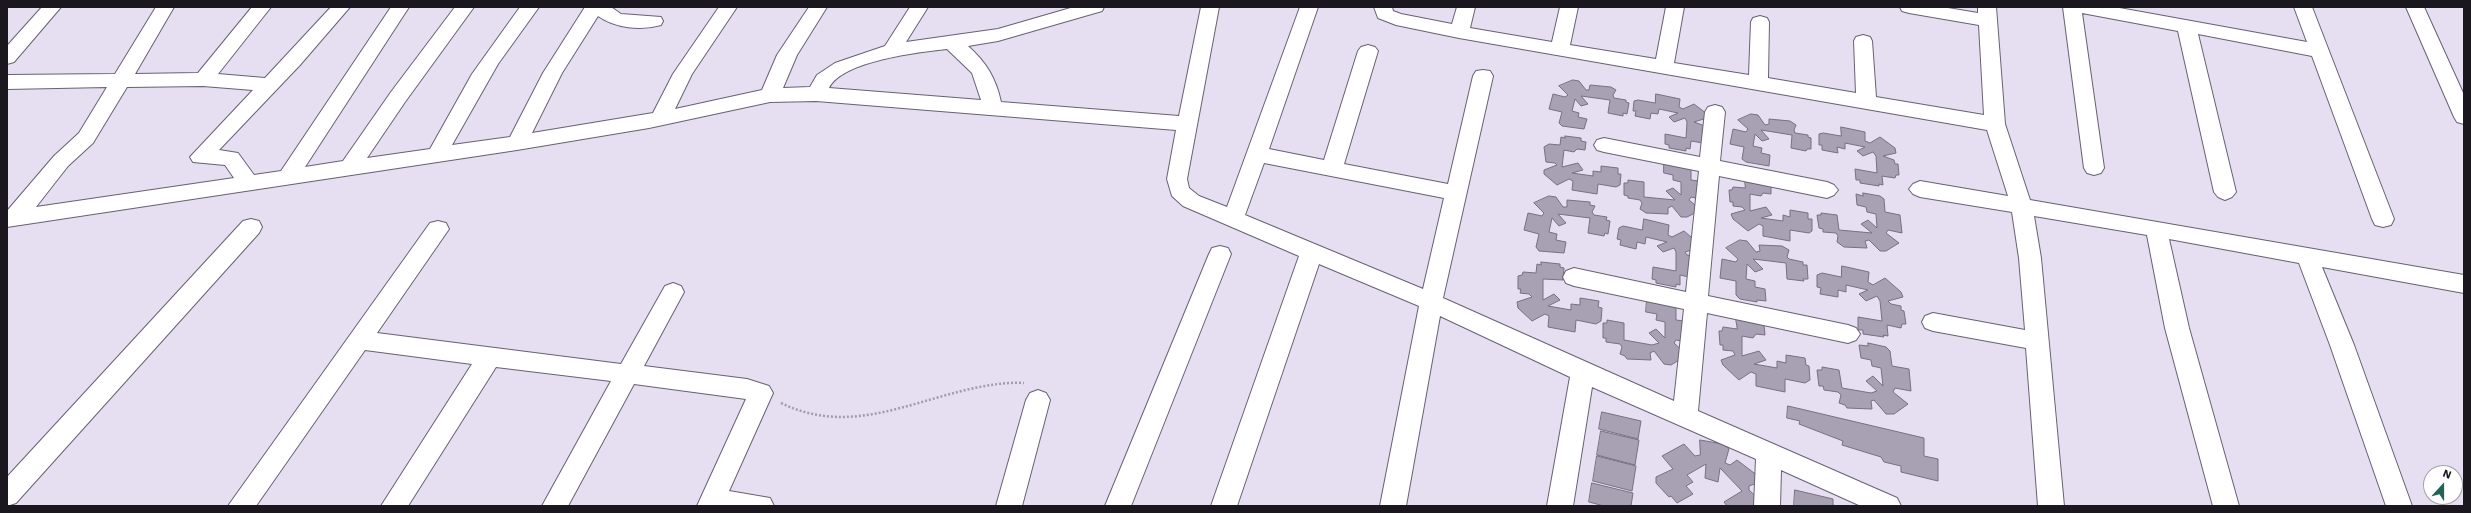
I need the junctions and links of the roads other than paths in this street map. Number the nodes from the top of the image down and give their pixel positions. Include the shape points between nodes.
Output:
1 (52, 7) edge
2 (165, 7) edge
3 (262, 7) edge
4 (341, 7) edge
5 (400, 7) edge
6 (465, 7) edge
7 (530, 7) edge
8 (595, 7) edge
9 (599, 7) edge
10 (728, 7) edge
11 (818, 7) edge
12 (919, 7) edge
13 (1094, 7) edge
14 (1210, 7) edge
15 (1309, 7) edge
16 (1383, 7) edge
17 (1466, 7) edge
18 (1569, 7) edge
19 (1675, 7) edge
20 (1909, 7) edge
21 (2072, 7) edge
22 (2082, 7) edge
23 (2304, 7) edge
24 (2414, 7) edge
25 (1988, 14) edge
26 (1040, 15) edge
27 (654, 21) dead end
28 (1760, 22) dead end
29 (2186, 25) junction
30 (1459, 32) junction
31 (1863, 41) dead end
32 (951, 42) junction
33 (1560, 49) junction
34 (1368, 51) dead end
35 (2320, 51) junction
36 (891, 52) junction
37 (7, 58) edge
38 (1664, 67) junction
39 (1484, 76) dead end
40 (121, 79) junction
41 (204, 79) junction
42 (7, 82) edge
43 (1758, 83) junction
44 (269, 85) junction
45 (816, 94) junction
46 (770, 95) junction
47 (1866, 102) junction
48 (992, 109) junction
49 (1715, 112) dead end
50 (2464, 117) edge
51 (661, 118) junction
52 (1189, 124) junction
53 (1995, 124) junction
54 (517, 143) junction
55 (1604, 145) dead end
56 (1257, 154) junction
57 (437, 156) junction
58 (1710, 165) junction
59 (1332, 168) junction
60 (2094, 168) dead end
61 (349, 169) junction
62 (286, 179) junction
63 (250, 184) junction
64 (1920, 189) dead end
65 (1827, 190) dead end
66 (2225, 192) dead end
67 (1456, 193) junction
68 (2021, 206) junction
69 (1234, 217) junction
70 (11, 219) edge
71 (2382, 219) dead end
72 (251, 226) dead end
73 (438, 228) dead end
74 (2156, 229) junction
75 (1312, 251) junction
76 (1220, 254) dead end
77 (2307, 256) junction
78 (1574, 277) dead end
79 (2464, 284) edge
80 (673, 292) dead end
81 (1431, 302) junction
82 (1697, 304) junction
83 (1933, 322) dead end
84 (1848, 334) dead end
85 (358, 340) junction
86 (2037, 341) junction
87 (490, 356) junction
88 (1583, 372) junction
89 (628, 373) junction
90 (1038, 400) road end
91 (1685, 416) junction
92 (1769, 454) junction
93 (7, 495) edge
94 (711, 503) edge
95 (241, 506) edge
96 (394, 506) edge
97 (555, 506) edge
98 (761, 506) edge
99 (1009, 506) edge
100 (1118, 506) edge
101 (1224, 506) edge
102 (1393, 506) edge
103 (1560, 506) edge
104 (1767, 506) edge
105 (1888, 506) edge
106 (2051, 506) edge
107 (2226, 506) edge
108 (2399, 506) edge

1 - 37 street
2 - 40 street
3 - 41 street
4 - 44 street
5 - 62 street
6 - 61 street via 398,97
7 - 57 street via 498,46 466,98
8 - 54 street via 572,37 544,85
9 - 27 street via 617,20
10 - 51 street via 686,67 670,94
11 - 46 street via 786,55
12 - 36 street
13 - 26 street
14 - 52 street
15 - 56 street
16 - 30 street via 1384,14 1396,19
17 - 30 street
18 - 33 street
19 - 38 street
20 - 25 street
21 - 60 street
22 - 29 street
23 - 35 street
24 - 50 street
25 - 53 street
26 - 32 street via 998,34
28 - 43 street
29 - 35 street
29 - 66 street
30 - 33 street
31 - 47 street
32 - 36 street
32 - 48 street via 980,66 988,85
33 - 38 street
34 - 59 street
35 - 71 street
36 - 45 street via 837,70 824,80
38 - 43 street
39 - 67 street
40 - 41 street
40 - 42 street
40 - 70 street via 86,138 61,162
41 - 44 street
43 - 47 street
44 - 63 street via 200,157 231,158
45 - 46 street
45 - 48 street
46 - 51 street
47 - 53 street
48 - 52 street
49 - 58 street
51 - 54 street
52 - 69 street via 1178,179 1179,192 1191,201
53 - 68 street
54 - 57 street
55 - 58 street
56 - 59 street
56 - 69 street
57 - 61 street
58 - 65 street
58 - 82 street
59 - 67 street
61 - 62 street
62 - 63 street
63 - 70 street
64 - 68 street
67 - 81 street
68 - 74 street
68 - 86 street via 2030,258
69 - 75 street
72 - 93 street
73 - 85 street
74 - 77 street
74 - 107 street via 2177,328
75 - 81 street
75 - 101 street
76 - 100 street
77 - 79 street
77 - 108 street via 2342,344
78 - 82 street
80 - 89 street
81 - 88 street
81 - 102 street
82 - 84 street
82 - 91 street
83 - 86 street
85 - 87 street
85 - 95 street
86 - 106 street
87 - 89 street
87 - 96 street
88 - 91 street
88 - 103 street
89 - 94 street via 761,393
89 - 97 street
90 - 99 street
91 - 92 street
92 - 104 street
92 - 105 street
94 - 98 street

